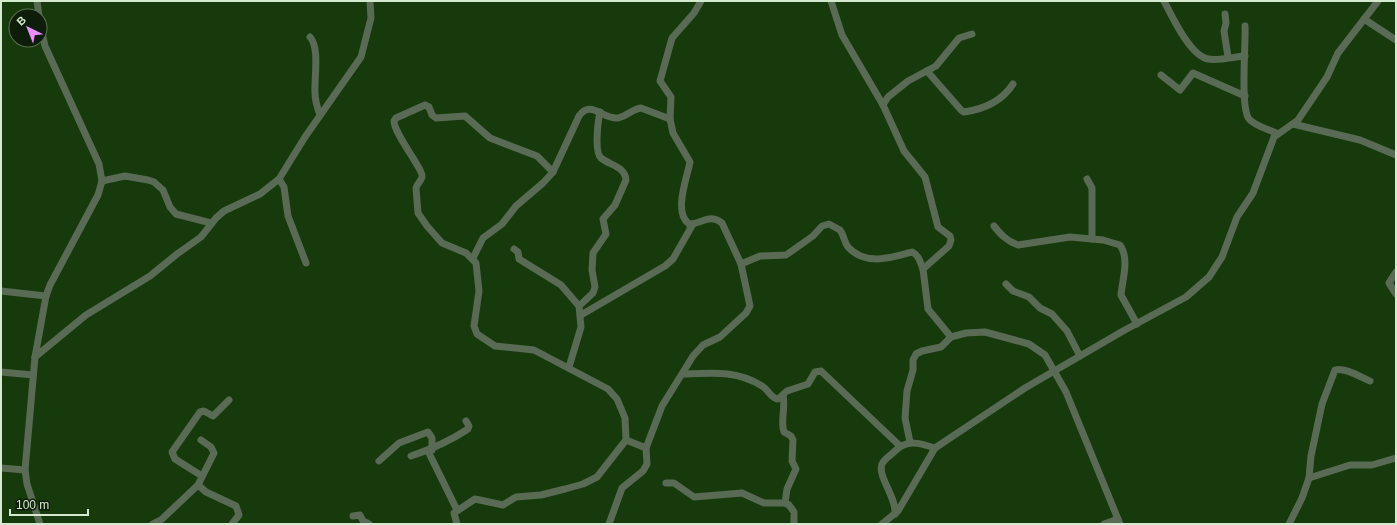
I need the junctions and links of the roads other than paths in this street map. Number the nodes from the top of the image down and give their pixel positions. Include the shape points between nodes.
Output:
1 (370, 1) edge
2 (701, 1) edge
3 (831, 1) edge
4 (1164, 1) edge
5 (1378, 1) edge
6 (1225, 14) dead end
7 (1364, 19) junction
8 (1245, 26) dead end
9 (972, 34) dead end
10 (310, 37) dead end
11 (1396, 40) edge
12 (46, 48) edge
13 (1245, 56) junction
14 (1228, 57) junction
15 (927, 71) junction
16 (1161, 75) dead end
17 (1014, 84) dead end
18 (1245, 96) junction
19 (883, 105) junction
20 (600, 112) junction
21 (320, 115) junction
22 (670, 119) junction
23 (1293, 124) junction
24 (1276, 133) junction
25 (1396, 156) edge
26 (553, 172) junction
27 (280, 179) junction
28 (1087, 179) dead end
29 (102, 181) junction
30 (210, 223) junction
31 (693, 224) junction
32 (994, 226) dead end
33 (1092, 239) junction
34 (514, 249) dead end
35 (473, 258) junction
36 (306, 263) dead end
37 (741, 264) junction
38 (923, 269) junction
39 (1396, 272) edge
40 (1006, 284) dead end
41 (1, 291) edge
42 (1396, 294) edge
43 (46, 296) junction
44 (579, 306) junction
45 (581, 315) junction
46 (1137, 324) junction
47 (951, 337) junction
48 (1080, 356) junction
49 (35, 357) junction
50 (569, 367) junction
51 (1054, 371) junction
52 (1, 372) edge
53 (683, 374) junction
54 (34, 375) junction
55 (1370, 381) dead end
56 (783, 396) junction
57 (229, 400) dead end
58 (466, 421) dead end
59 (201, 440) dead end
60 (626, 440) junction
61 (910, 442) junction
62 (900, 446) junction
63 (646, 448) junction
64 (935, 448) junction
65 (430, 450) junction
66 (411, 456) dead end
67 (1396, 458) edge
68 (379, 461) dead end
69 (1, 468) edge
70 (25, 470) junction
71 (202, 476) junction
72 (1309, 478) junction
73 (666, 483) dead end
74 (198, 485) junction
75 (785, 503) junction
76 (457, 510) junction
77 (894, 515) junction
78 (353, 516) dead end
79 (1119, 522) edge
80 (40, 524) edge
81 (153, 524) edge
82 (232, 524) edge
83 (369, 524) edge
84 (457, 524) edge
85 (608, 524) edge
86 (794, 524) edge
87 (882, 524) edge
88 (1104, 524) edge
89 (1289, 524) edge

1 - 21 street via 371,18 361,57
2 - 22 street via 672,38 660,77 661,84 671,97
3 - 19 street via 844,39
4 - 14 street via 1196,54 1210,60
5 - 7 street
6 - 14 street via 1224,31
7 - 11 street
7 - 23 street via 1338,53 1327,76
8 - 13 street
9 - 15 street via 959,38 936,66
10 - 21 street via 315,49 315,94
12 - 29 street via 99,164
13 - 14 street
13 - 18 street
15 - 17 street via 964,112 997,101 1008,93
15 - 19 street via 908,81 888,97
16 - 18 street via 1180,90 1193,73
18 - 24 street via 1248,118
19 - 38 street via 904,151 925,177 938,227 950,236 951,240 949,246
20 - 22 street via 619,118 641,108
20 - 26 street via 589,108 581,112
20 - 44 street via 598,153 602,159 622,171 626,180 615,206 603,219 606,234 593,253 593,293
21 - 27 street
22 - 31 street via 673,133 690,162 681,211 685,222
23 - 24 street
23 - 25 street via 1360,140
24 - 46 street via 1253,193 1237,217 1215,268 1201,285 1186,297
26 - 35 street via 518,203 502,224 483,238
26 - 35 street via 537,156 490,138 464,116 436,118 426,105 396,118 394,123 423,175 416,188 418,213 442,243
27 - 30 street via 260,194 229,208
27 - 36 street via 284,187 288,216
28 - 33 street via 1092,188
29 - 30 street via 125,176 154,182 162,190 176,214
29 - 43 street via 98,195
30 - 49 street via 201,238 150,276 86,315
31 - 37 street via 708,218 722,223
31 - 45 street via 673,259 665,266
32 - 33 street via 1007,240 1018,245 1070,237
33 - 46 street via 1120,245 1122,248 1125,277 1120,295
34 - 44 street via 518,252 519,259 561,285
35 - 50 street via 478,270 479,287 474,326 477,334 495,346 534,350
37 - 38 street via 760,256 786,255 828,224 840,230 846,244 866,258 879,259 912,252 919,259
37 - 53 street via 750,303 748,310 720,337 703,345
38 - 47 street via 928,309
39 - 42 street via 1389,283
40 - 48 street via 1013,291 1029,297 1040,308 1052,314 1067,330
41 - 43 street
43 - 49 street
44 - 45 street
45 - 50 street via 580,331
46 - 48 street
47 - 51 street via 985,332 1029,344 1045,355
47 - 61 street via 941,347 922,351 914,356 905,418
48 - 51 street
49 - 54 street
50 - 60 street via 613,393 625,418
51 - 64 street
51 - 79 street via 1089,445
52 - 54 street
53 - 56 street via 724,372 762,386 775,398
53 - 63 street via 662,406
54 - 70 street
55 - 72 street via 1346,371 1335,370 1322,404
56 - 62 street via 787,391 808,384 815,372 821,370
56 - 75 street via 785,408 782,426 784,432 793,440 792,461 796,469 787,489
57 - 71 street via 213,416 204,411 200,412 172,452 175,459
58 - 65 street via 468,429
59 - 71 street via 211,447 214,453
60 - 63 street
60 - 76 street via 602,472 583,484 541,495 516,497 503,505 475,499
61 - 62 street
61 - 64 street
62 - 77 street via 881,466 894,500
63 - 85 street via 647,464 643,471 622,488
64 - 77 street
65 - 66 street
65 - 68 street via 432,438 428,432 399,443
65 - 76 street
67 - 72 street via 1372,465 1350,465
69 - 70 street
70 - 80 street via 32,503
71 - 74 street
72 - 89 street
73 - 75 street via 674,483 694,497 742,493 764,503
74 - 81 street via 161,520
74 - 82 street via 206,492 236,506 239,515
75 - 86 street via 794,512
76 - 84 street via 453,516
77 - 87 street
78 - 83 street via 360,514 363,521
79 - 88 street

